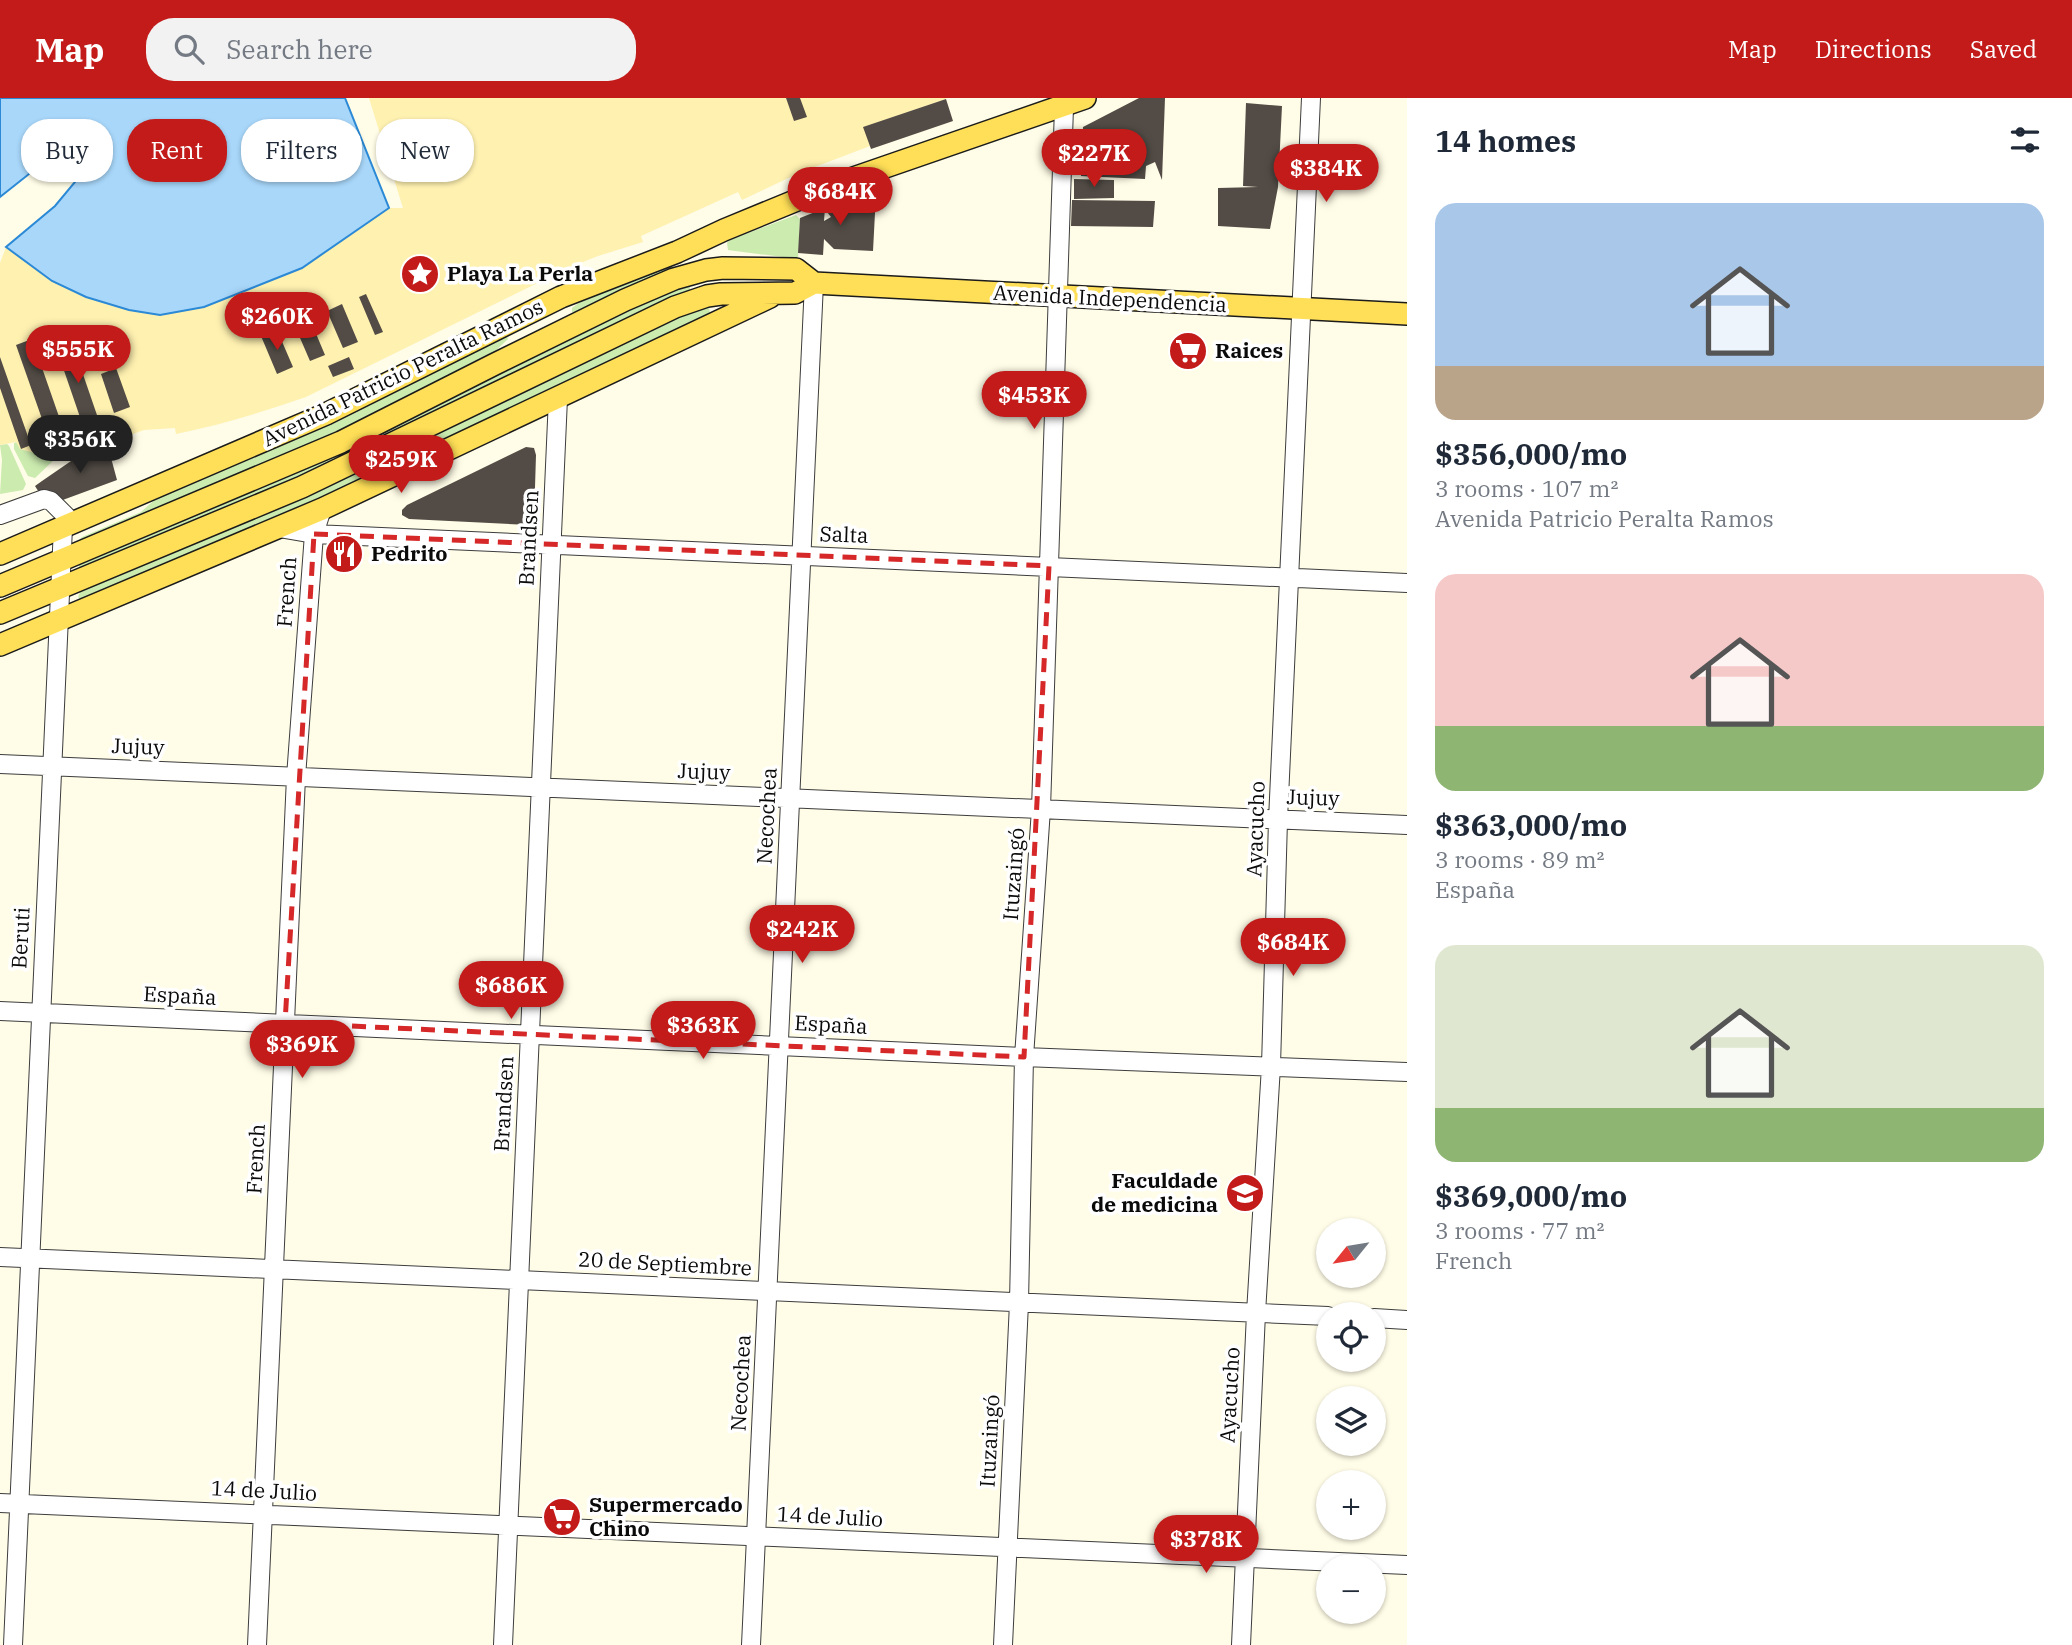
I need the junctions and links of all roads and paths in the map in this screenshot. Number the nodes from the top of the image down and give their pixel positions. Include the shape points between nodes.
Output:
1 (1085, 98) edge
2 (1311, 98) edge
3 (1065, 107) junction
4 (677, 252) junction
5 (746, 267) junction
6 (814, 283) junction
7 (779, 293) junction
8 (1057, 297) junction
9 (561, 298) junction
10 (1302, 309) junction
11 (1407, 314) edge
12 (495, 364) junction
13 (558, 398) junction
14 (322, 509) junction
15 (0, 515) edge
16 (68, 525) junction
17 (279, 528) junction
18 (314, 534) junction
19 (552, 545) junction
20 (0, 554) edge
21 (801, 556) junction
22 (62, 561) junction
23 (1049, 566) junction
24 (1289, 578) junction
25 (1407, 583) edge
26 (0, 586) edge
27 (61, 588) junction
28 (0, 613) edge
29 (59, 621) junction
30 (0, 645) edge
31 (0, 764) edge
32 (53, 766) junction
33 (296, 777) junction
34 (541, 788) junction
35 (790, 798) junction
36 (1041, 809) junction
37 (1278, 820) junction
38 (1407, 825) edge
39 (0, 1011) edge
40 (40, 1012) junction
41 (285, 1023) junction
42 (530, 1034) junction
43 (779, 1045) junction
44 (1024, 1058) junction
45 (1271, 1066) junction
46 (1407, 1072) edge
47 (0, 1257) edge
48 (31, 1258) junction
49 (274, 1269) junction
50 (519, 1280) junction
51 (767, 1292) junction
52 (1018, 1303) junction
53 (1256, 1313) junction
54 (1316, 1316) edge
55 (1386, 1319) edge
56 (1407, 1320) edge
57 (0, 1503) edge
58 (20, 1503) junction
59 (263, 1514) junction
60 (508, 1525) junction
61 (756, 1536) junction
62 (1008, 1547) junction
63 (1245, 1558) junction
64 (1407, 1565) edge
65 (13, 1645) edge
66 (257, 1645) edge
67 (503, 1645) edge
68 (751, 1645) edge
69 (1003, 1645) edge
70 (1241, 1645) edge

1 - 3 main road, Avenida Patricio Peralta Ramos
2 - 10 street, Ayacucho
3 - 4 main road, Avenida Patricio Peralta Ramos via 836,184
3 - 8 street, Ituzaingó
4 - 5 main road
4 - 9 main road, Avenida Patricio Peralta Ramos
5 - 6 main road, Avenida Patricio Peralta Ramos via 796,269
5 - 12 main road, Avenida Patricio Peralta Ramos via 706,270 674,279
6 - 7 main road via 795,293
6 - 8 main road, Avenida Independencia
6 - 21 street, Necochea
7 - 13 main road
7 - 27 main road via 721,294 675,307 323,477
8 - 10 main road, Avenida Independencia
8 - 23 street, Ituzaingó
9 - 12 main road
9 - 16 main road, Avenida Patricio Peralta Ramos via 326,414
10 - 11 main road, Avenida Independencia
10 - 24 street, Ayacucho
12 - 22 main road, Avenida Patricio Peralta Ramos via 341,442
13 - 14 main road
13 - 19 street, Brandsen
14 - 17 main road
14 - 18 street, French
15 - 16 street via 44,499 51,501
16 - 20 main road, Avenida Patricio Peralta Ramos
16 - 22 street, Beruti
17 - 18 street, Salta
17 - 29 main road
18 - 19 street, Salta
18 - 33 street, French
19 - 21 street, Salta
19 - 34 street, Brandsen
21 - 23 street, Salta
21 - 35 street, Necochea
22 - 26 main road, Avenida Patricio Peralta Ramos
22 - 27 street, Beruti
23 - 24 street, Salta
23 - 36 street, Ituzaingó
24 - 25 street, Salta
24 - 37 street, Ayacucho
27 - 28 main road
27 - 29 street, Beruti
29 - 30 main road
29 - 32 street, Beruti
31 - 32 street, Jujuy
32 - 33 street, Jujuy
32 - 40 street, Beruti
33 - 34 street, Jujuy
33 - 41 street, French
34 - 35 street, Jujuy
34 - 42 street, Brandsen
35 - 36 street, Jujuy
35 - 43 street, Necochea
36 - 37 street, Jujuy
36 - 44 street, Ituzaingó
37 - 38 street, Jujuy
37 - 45 street, Ayacucho
39 - 40 street, España
40 - 41 street, España
40 - 48 street, Beruti
41 - 42 street, España
41 - 49 street, French
42 - 43 street, España
42 - 50 street, Brandsen
43 - 44 street, España
43 - 51 street, Necochea
44 - 45 street, España
44 - 52 street, Ituzaingó
45 - 46 street, España
45 - 53 street, Ayacucho
47 - 48 street, 20 de Septiembre
48 - 49 street, 20 de Septiembre
48 - 58 street, Beruti
49 - 50 street, 20 de Septiembre
49 - 59 street, French
50 - 51 street, 20 de Septiembre
50 - 60 street, Brandsen
51 - 52 street, 20 de Septiembre
51 - 61 street, Necochea
52 - 53 street, 20 de Septiembre
52 - 62 street, Ituzaingó
53 - 54 street, 20 de Septiembre
53 - 63 street, Ayacucho
55 - 56 street
57 - 58 street, 14 de Julio
58 - 59 street, 14 de Julio
58 - 65 street, Beruti
59 - 60 street, 14 de Julio
59 - 66 street, French
60 - 61 street, 14 de Julio
60 - 67 street, Brandsen
61 - 62 street, 14 de Julio
61 - 68 street, Necochea
62 - 63 street, 14 de Julio
62 - 69 street, Ituzaingó
63 - 64 street, 14 de Julio
63 - 70 street, Ayacucho

